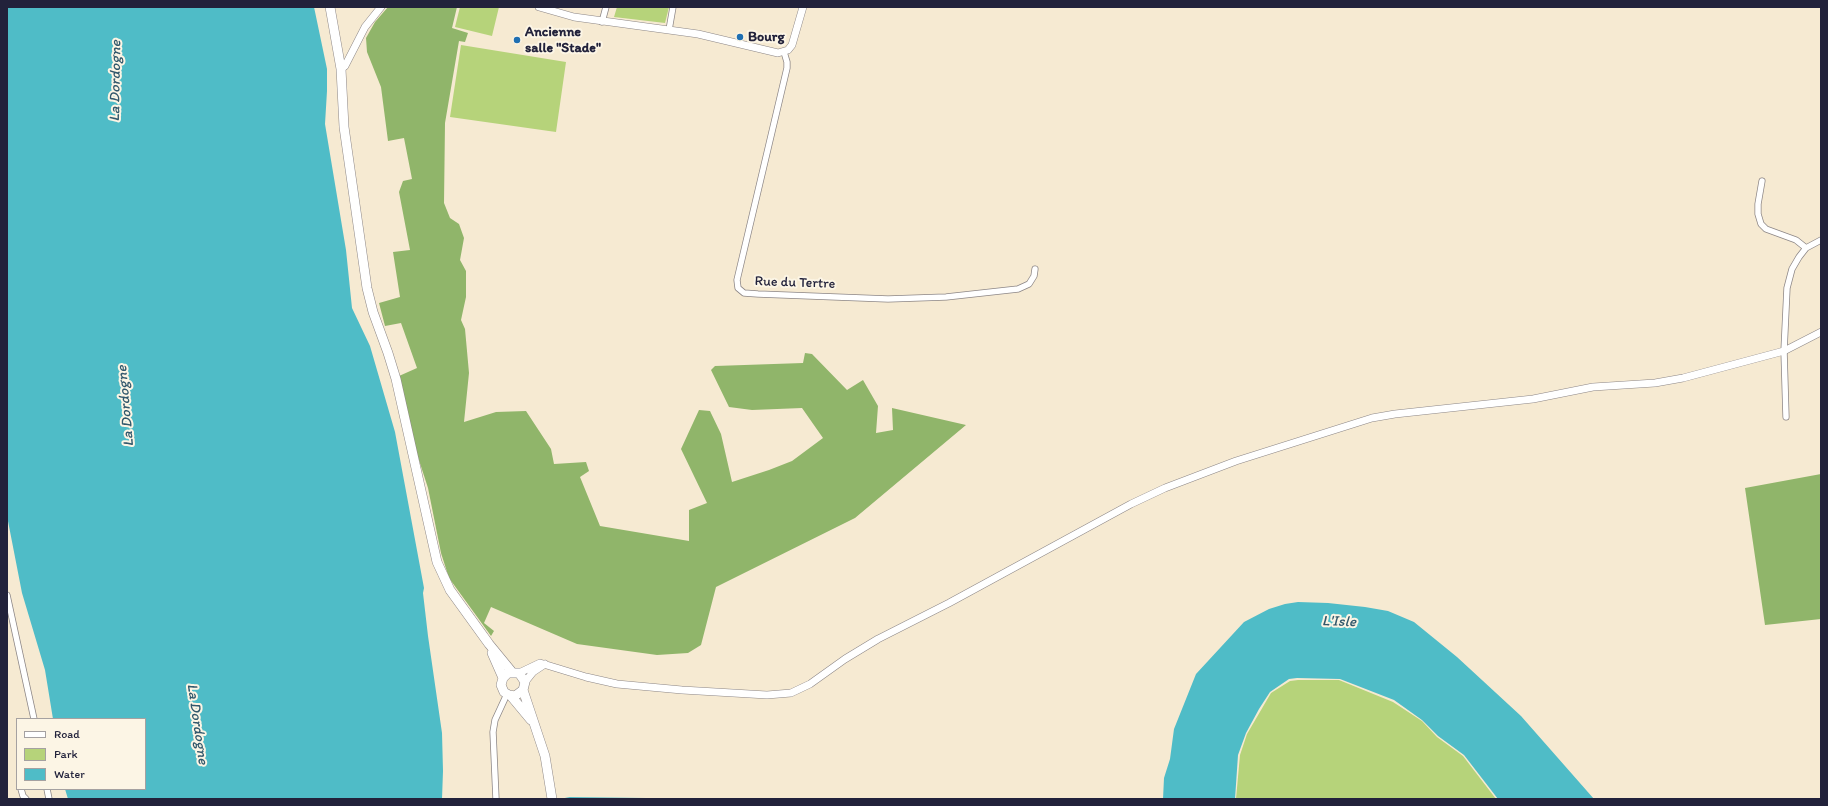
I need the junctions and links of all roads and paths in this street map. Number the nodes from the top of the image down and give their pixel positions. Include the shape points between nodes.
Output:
1 (330, 7) edge
2 (381, 7) edge
3 (539, 7) edge
4 (606, 7) edge
5 (673, 7) edge
6 (803, 7) edge
7 (602, 22) junction
8 (669, 30) junction
9 (784, 52) junction
10 (341, 69) junction
11 (1762, 181) dead end
12 (1821, 240) edge
13 (1806, 248) junction
14 (1035, 269) dead end
15 (1821, 332) edge
16 (1784, 351) junction
17 (1786, 417) dead end
18 (7, 595) edge
19 (489, 644) junction
20 (546, 664) junction
21 (515, 672) junction
22 (503, 678) junction
23 (524, 686) junction
24 (509, 695) junction
25 (34, 718) edge
26 (534, 723) junction
27 (21, 790) edge
28 (26, 799) edge
29 (496, 799) edge
30 (552, 799) edge

1 - 10 main road
2 - 10 street via 365,28
3 - 7 street
4 - 7 street
5 - 8 street
6 - 9 street via 792,45
7 - 8 street
8 - 9 street via 771,52
9 - 14 street, Rue du Tertre via 787,68 737,280 738,288 744,293 758,294 888,299 946,297 1018,290 1029,284
10 - 19 main road via 344,126 367,288 396,379 437,562 450,590
11 - 13 street via 1758,204 1761,224 1766,229 1796,240
12 - 13 street
13 - 16 street via 1792,269 1787,288
15 - 16 street
16 - 17 street
16 - 20 street via 1655,383 1593,387 1533,399 1372,418 1236,461 1131,504 949,603 878,638 810,684 791,693 762,695 617,684
18 - 25 street
19 - 21 main road
19 - 22 main road
20 - 21 street via 536,664
20 - 23 street via 534,672
21 - 22 main road
21 - 23 main road via 524,679
22 - 24 main road via 502,688
23 - 24 main road via 518,695
23 - 26 main road
24 - 26 main road
24 - 29 street via 495,720 493,732
26 - 30 main road via 548,772
27 - 28 street

